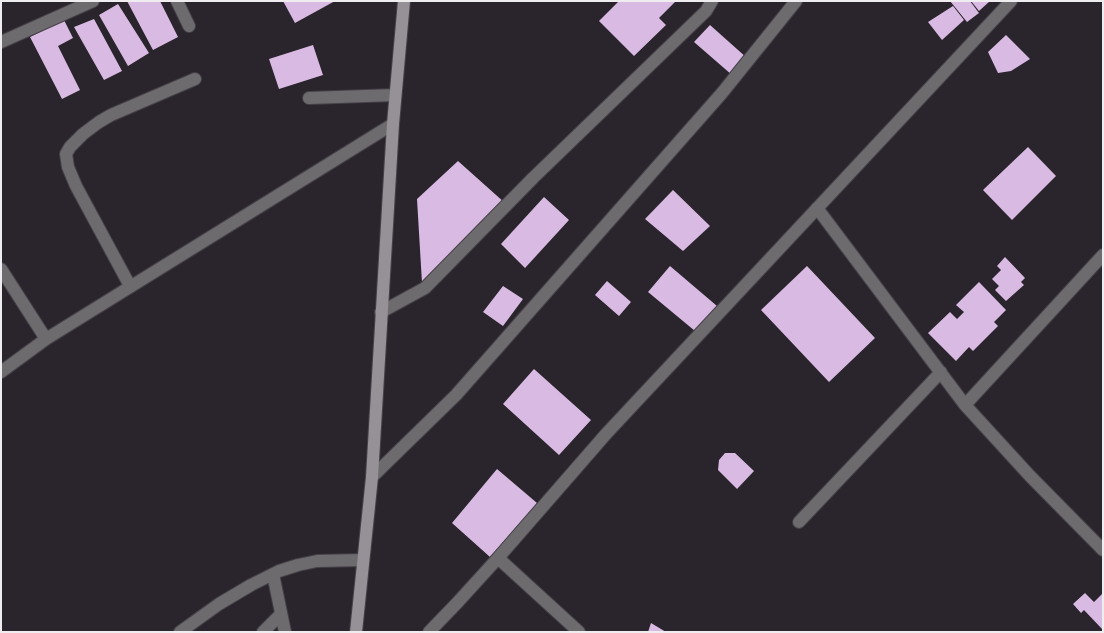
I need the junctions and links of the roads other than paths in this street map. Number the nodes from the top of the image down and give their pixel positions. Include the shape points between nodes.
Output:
1 (93, 1) edge
2 (177, 1) edge
3 (404, 1) edge
4 (712, 1) edge
5 (796, 1) edge
6 (1010, 1) edge
7 (189, 26) dead end
8 (1, 42) edge
9 (195, 79) dead end
10 (395, 95) junction
11 (309, 98) dead end
12 (392, 124) junction
13 (818, 208) junction
14 (1103, 255) edge
15 (1, 269) edge
16 (130, 286) junction
17 (382, 312) junction
18 (46, 339) junction
19 (1, 372) edge
20 (941, 372) junction
21 (965, 405) junction
22 (372, 477) junction
23 (799, 522) dead end
24 (1103, 550) edge
25 (498, 558) junction
26 (363, 560) junction
27 (273, 574) junction
28 (281, 614) junction
29 (180, 632) edge
30 (263, 632) edge
31 (285, 632) edge
32 (356, 632) edge
33 (429, 632) edge
34 (579, 632) edge

1 - 8 street
2 - 7 street
3 - 10 main road
4 - 17 street via 706,12 424,288
5 - 22 street via 722,93 456,395
6 - 13 street
9 - 16 street via 111,115 83,134 66,154 76,186
10 - 11 street
10 - 12 main road
12 - 16 street
12 - 17 main road
13 - 20 street
13 - 25 street via 606,434
14 - 21 street
15 - 18 street
16 - 18 street
17 - 22 main road
18 - 19 street
20 - 21 street
20 - 23 street
21 - 24 street
22 - 26 main road
25 - 33 street
25 - 34 street
26 - 27 street via 318,561
26 - 32 main road
27 - 28 street
27 - 29 street via 219,604
28 - 30 street
28 - 31 street

